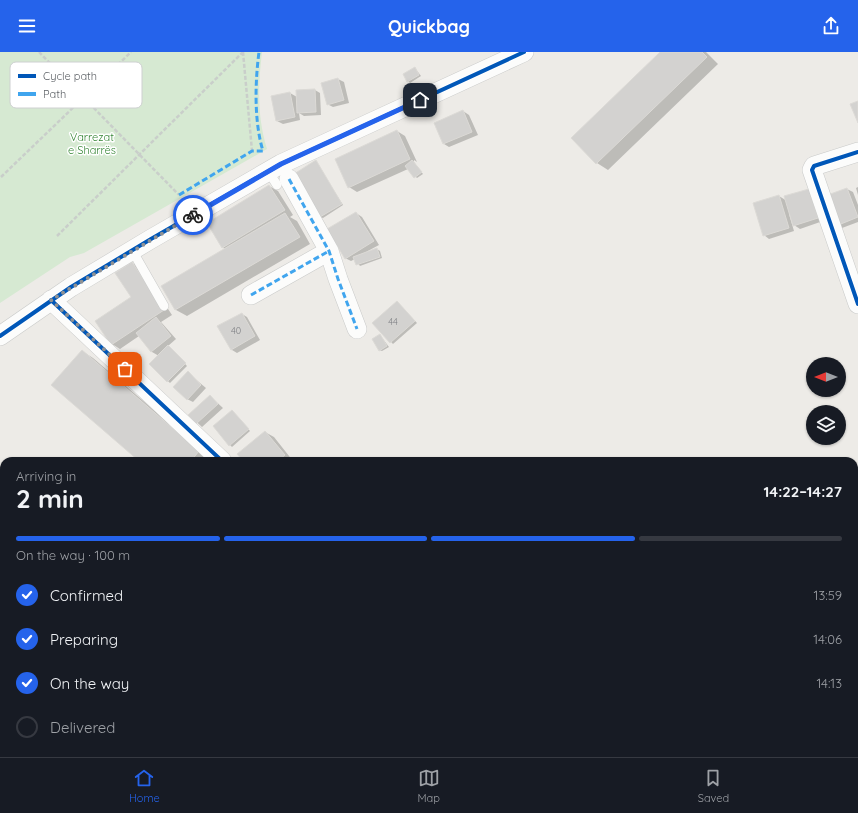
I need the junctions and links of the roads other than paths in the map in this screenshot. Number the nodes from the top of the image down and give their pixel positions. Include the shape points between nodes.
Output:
1 (524, 52) edge
2 (858, 152) edge
3 (279, 175) junction
4 (132, 250) junction
5 (329, 251) junction
6 (251, 295) dead end
7 (51, 300) junction
8 (858, 304) edge
9 (164, 306) dead end
10 (357, 329) dead end
11 (0, 336) edge
12 (218, 457) edge

1 - 3 street
2 - 8 street via 814,166 812,170
3 - 4 street
3 - 5 street
4 - 7 street
4 - 9 lane
5 - 6 street
5 - 10 street
7 - 11 street
7 - 12 street

